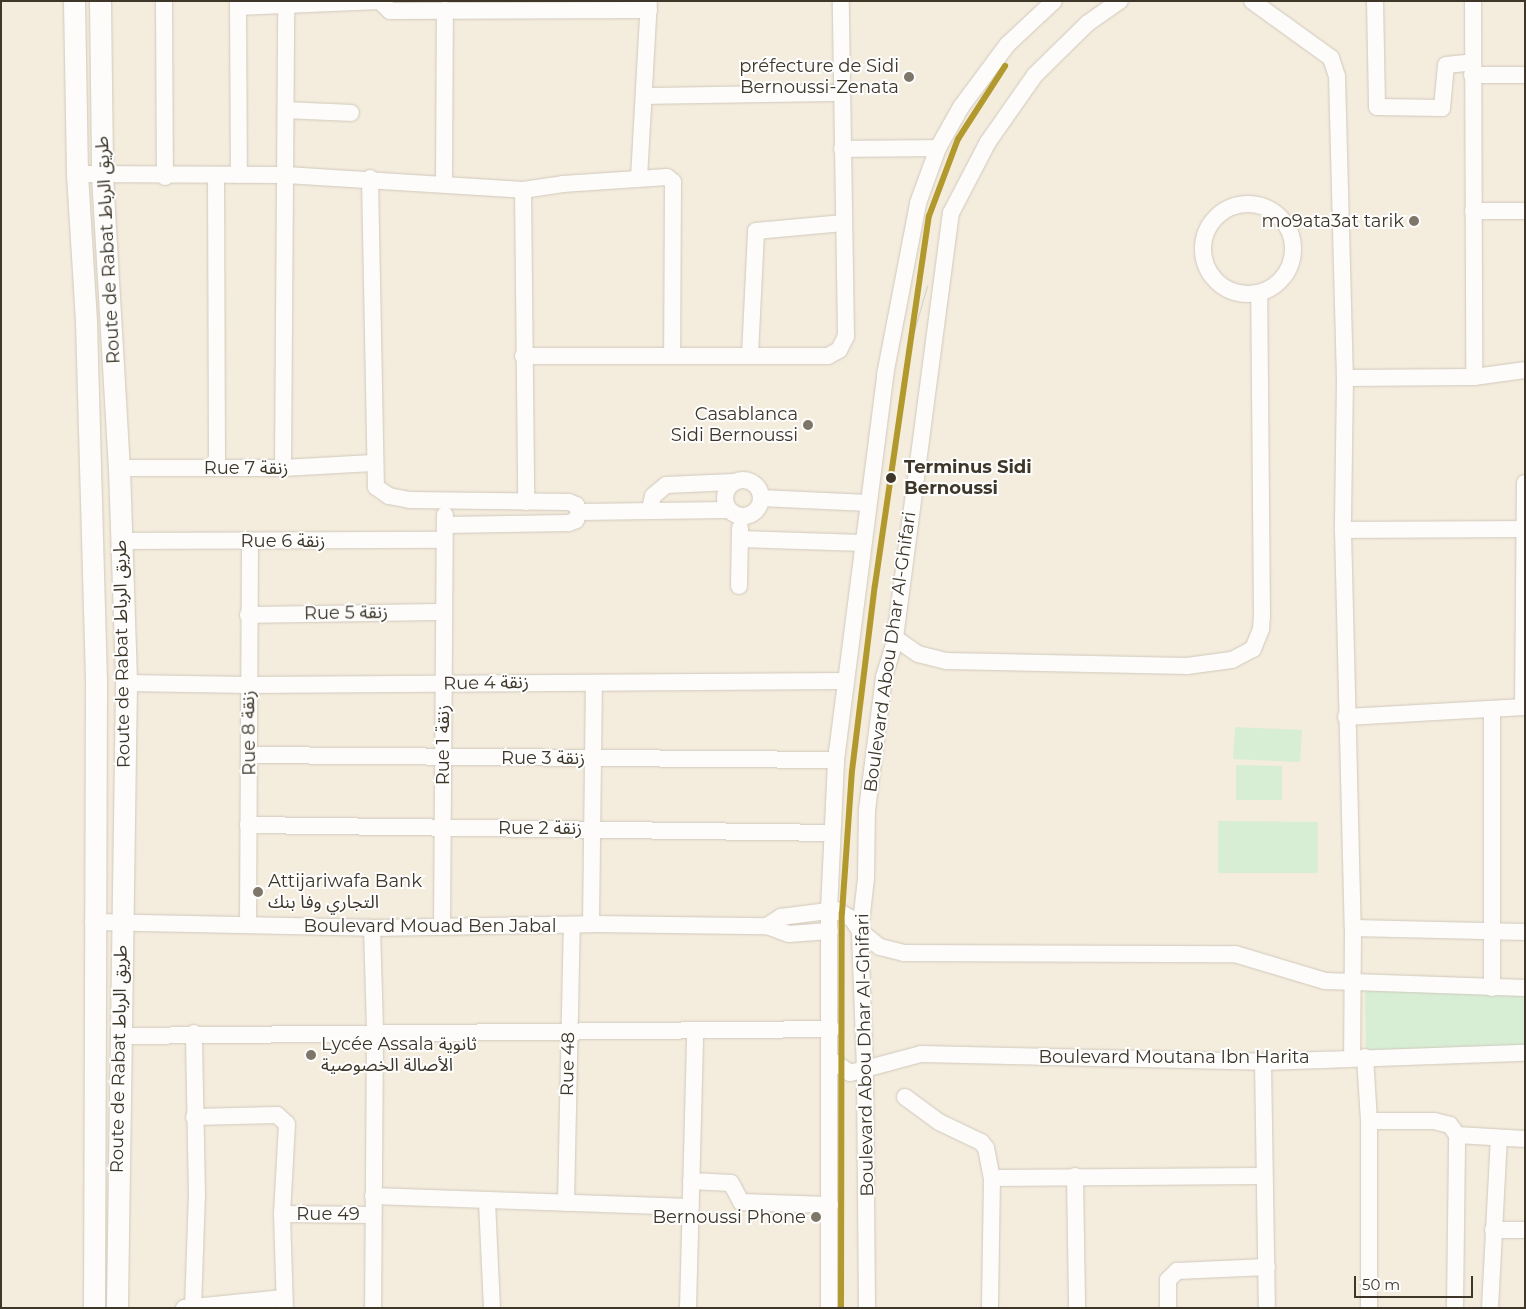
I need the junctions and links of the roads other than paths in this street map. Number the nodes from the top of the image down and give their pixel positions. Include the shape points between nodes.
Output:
1 (74, 1) edge
2 (100, 1) edge
3 (164, 1) edge
4 (841, 1) edge
5 (1054, 1) edge
6 (1120, 1) edge
7 (1252, 1) edge
8 (1375, 1) edge
9 (1473, 1) edge
10 (238, 4) edge
11 (649, 6) edge
12 (286, 7) junction
13 (444, 10) junction
14 (1472, 69) junction
15 (1525, 75) edge
16 (841, 93) junction
17 (646, 96) junction
18 (286, 110) junction
19 (351, 113) dead end
20 (938, 148) junction
21 (842, 149) junction
22 (76, 174) junction
23 (102, 175) junction
24 (286, 175) junction
25 (216, 176) junction
26 (239, 176) junction
27 (165, 177) junction
28 (370, 178) junction
29 (639, 178) junction
30 (444, 184) junction
31 (524, 190) junction
32 (1473, 211) junction
33 (1525, 211) edge
34 (844, 223) junction
35 (1259, 293) junction
36 (672, 355) junction
37 (750, 355) junction
38 (523, 356) junction
39 (1525, 370) edge
40 (1474, 377) junction
41 (1345, 378) junction
42 (373, 463) junction
43 (119, 468) junction
44 (217, 468) junction
45 (283, 468) junction
46 (733, 482) junction
47 (1525, 483) edge
48 (761, 498) junction
49 (526, 502) junction
50 (445, 503) junction
51 (868, 503) junction
52 (650, 509) junction
53 (579, 512) junction
54 (734, 513) junction
55 (1523, 529) junction
56 (1342, 530) junction
57 (444, 532) junction
58 (740, 539) junction
59 (122, 541) junction
60 (250, 541) junction
61 (863, 543) junction
62 (739, 586) dead end
63 (444, 612) junction
64 (248, 615) junction
65 (895, 638) junction
66 (846, 680) junction
67 (126, 682) junction
68 (444, 684) junction
69 (594, 684) junction
70 (248, 686) junction
71 (1524, 707) edge
72 (1492, 708) junction
73 (1346, 717) junction
74 (250, 755) junction
75 (443, 756) junction
76 (594, 759) junction
77 (836, 760) junction
78 (248, 825) junction
79 (442, 828) junction
80 (591, 828) junction
81 (832, 833) junction
82 (829, 910) junction
83 (93, 922) junction
84 (121, 923) junction
85 (572, 924) junction
86 (591, 924) junction
87 (248, 925) junction
88 (767, 926) junction
89 (442, 927) junction
90 (372, 928) junction
91 (1353, 928) junction
92 (830, 931) junction
93 (860, 931) junction
94 (1525, 932) edge
95 (1494, 933) junction
96 (1351, 982) junction
97 (1492, 988) junction
98 (1525, 988) edge
99 (569, 1029) junction
100 (832, 1029) junction
101 (375, 1032) junction
102 (695, 1032) junction
103 (194, 1033) junction
104 (119, 1036) junction
105 (1525, 1053) edge
106 (1359, 1057) junction
107 (830, 1060) junction
108 (1263, 1062) junction
109 (865, 1070) junction
110 (905, 1097) dead end
111 (194, 1116) junction
112 (1369, 1121) junction
113 (1457, 1135) junction
114 (1525, 1139) edge
115 (1499, 1140) junction
116 (1075, 1176) junction
117 (1264, 1176) junction
118 (992, 1178) junction
119 (691, 1181) junction
120 (373, 1196) junction
121 (487, 1202) junction
122 (566, 1204) junction
123 (830, 1205) junction
124 (690, 1207) junction
125 (282, 1214) junction
126 (373, 1215) junction
127 (1493, 1230) junction
128 (1525, 1230) edge
129 (1267, 1266) junction
130 (284, 1303) edge
131 (94, 1308) edge
132 (117, 1308) edge
133 (190, 1308) edge
134 (373, 1308) edge
135 (492, 1308) edge
136 (688, 1308) edge
137 (830, 1308) edge
138 (867, 1308) edge
139 (990, 1308) edge
140 (1077, 1308) edge
141 (1168, 1308) edge
142 (1267, 1308) edge
143 (1369, 1308) edge
144 (1455, 1308) edge
145 (1490, 1308) edge

1 - 22 main road, Route de Rabat طريق الرباط
2 - 23 main road, Route de Rabat طريق الرباط
3 - 27 street
4 - 16 street
5 - 20 street, Boulevard Abou Dhar Al-Ghifari via 1006,45 961,107
6 - 65 street, Boulevard Abou Dhar Al-Ghifari via 1088,23 1035,74 988,142 952,213
7 - 41 street via 1284,27 1322,51 1335,66
8 - 14 street via 1377,107 1442,108 1446,65
9 - 14 street
10 - 12 street
10 - 26 street
11 - 13 street
11 - 17 street
12 - 13 street via 380,1 390,11
12 - 18 street
13 - 30 street
14 - 15 street
14 - 32 street
16 - 17 street
16 - 21 street
17 - 29 street
18 - 19 street
18 - 24 street
20 - 21 street
20 - 51 street, Boulevard Abou Dhar Al-Ghifari via 918,203 885,375
21 - 34 street
22 - 23 street
22 - 83 main road, Route de Rabat طريق الرباط via 94,537
23 - 27 street
23 - 43 main road, Route de Rabat طريق الرباط
24 - 26 street
24 - 28 street
24 - 45 street
25 - 26 street
25 - 27 street
25 - 44 street
28 - 30 street
28 - 42 street
29 - 31 street
29 - 36 street via 667,177 673,182
30 - 31 street
31 - 38 street
32 - 33 street
32 - 40 street
34 - 37 street via 756,230
34 - 37 street via 846,336 839,350 828,356
35 - 35 street via 1283,278 1294,253 1293,238 1288,225 1266,207 1237,205 1217,217 1204,236 1203,252 1207,268 1228,290 1243,294
35 - 65 street via 1262,616 1253,649 1232,660 1187,666 948,661 918,654
36 - 37 street
36 - 38 street
38 - 49 street
39 - 40 street
40 - 41 street
41 - 56 street
42 - 45 street, Rue 7 زنقة
42 - 50 street via 376,487 389,496
43 - 44 street, Rue 7 زنقة
43 - 59 main road, Route de Rabat طريق الرباط
44 - 45 street, Rue 7 زنقة
46 - 48 street via 752,482
46 - 52 street via 666,486 653,496
46 - 54 street via 724,498
47 - 55 street
48 - 51 street
48 - 54 street via 752,514
49 - 50 street
49 - 53 street via 569,502 576,505
50 - 57 street, Rue 1 زنقة
51 - 61 street, Boulevard Abou Dhar Al-Ghifari
52 - 53 street
52 - 54 street
53 - 57 street, Rue 6 زنقة via 576,520 569,523
54 - 58 street
55 - 56 street
55 - 71 street
56 - 73 street
57 - 60 street, Rue 6 زنقة
57 - 63 street, Rue 1 زنقة
58 - 61 street
58 - 62 street
59 - 60 street, Rue 6 زنقة
59 - 67 main road, Route de Rabat طريق الرباط
60 - 64 street, Rue 8 زنقة
61 - 66 street, Boulevard Abou Dhar Al-Ghifari
63 - 64 street, Rue 5 زنقة
63 - 68 street, Rue 1 زنقة
64 - 70 street, Rue 8 زنقة
65 - 93 street, Boulevard Abou Dhar Al-Ghifari via 884,677 868,810
66 - 69 street, Rue 4 زنقة
66 - 77 street, Boulevard Abou Dhar Al-Ghifari
67 - 70 street, Rue 4 زنقة
67 - 84 main road, Route de Rabat طريق الرباط
68 - 69 street, Rue 4 زنقة
68 - 70 street, Rue 4 زنقة
68 - 75 street, Rue 1 زنقة
69 - 76 street
70 - 74 street, Rue 8 زنقة
71 - 72 street
72 - 73 street
72 - 95 street
73 - 91 street
74 - 75 street, Rue 3 زنقة
74 - 78 street, Rue 8 زنقة
75 - 76 street, Rue 3 زنقة
75 - 79 street, Rue 1 زنقة
76 - 77 street, Rue 3 زنقة
76 - 80 street
77 - 81 street, Boulevard Abou Dhar Al-Ghifari
78 - 79 street, Rue 2 زنقة
78 - 87 street, Rue 8 زنقة
79 - 80 street, Rue 2 زنقة
79 - 89 street, Rue 1 زنقة
80 - 81 street, Rue 2 زنقة
80 - 86 street
81 - 82 street, Boulevard Abou Dhar Al-Ghifari
82 - 88 street, Boulevard Mouad Ben Jabal via 781,917
82 - 92 street, Boulevard Abou Dhar Al-Ghifari
82 - 93 street via 847,915
83 - 84 street, Boulevard Mouad Ben Jabal
83 - 131 main road, Route de Rabat طريق الرباط
84 - 87 street, Boulevard Mouad Ben Jabal
84 - 104 main road, Route de Rabat طريق الرباط
85 - 86 street, Boulevard Mouad Ben Jabal
85 - 89 street, Boulevard Mouad Ben Jabal
85 - 99 street, Rue 48
86 - 88 street, Boulevard Mouad Ben Jabal
87 - 90 street, Boulevard Mouad Ben Jabal
88 - 92 street, Boulevard Mouad Ben Jabal via 789,934
89 - 90 street, Boulevard Mouad Ben Jabal
90 - 101 street
91 - 95 street
91 - 96 street
92 - 100 street, Boulevard Abou Dhar Al-Ghifari
93 - 96 street via 880,947 904,953 1235,954 1311,979
93 - 109 street, Boulevard Abou Dhar Al-Ghifari
94 - 95 street
95 - 97 street
96 - 97 street
96 - 106 street
97 - 98 street
99 - 101 street
99 - 102 street
99 - 122 street, Rue 48
100 - 102 street
100 - 107 street, Boulevard Abou Dhar Al-Ghifari
101 - 103 street
101 - 120 street
102 - 119 street
103 - 104 street
103 - 111 street
104 - 132 main road, Route de Rabat طريق الرباط
105 - 106 street, Boulevard Moutana Ibn Harita
106 - 108 street, Boulevard Moutana Ibn Harita
106 - 112 street
107 - 109 street, Boulevard Moutana Ibn Harita via 850,1073
107 - 123 street, Boulevard Abou Dhar Al-Ghifari
108 - 109 street, Boulevard Moutana Ibn Harita via 921,1054
108 - 117 street
109 - 138 street, Boulevard Abou Dhar Al-Ghifari
110 - 118 street via 938,1122 984,1144
111 - 125 street via 283,1117 287,1124
111 - 133 street via 196,1196
112 - 113 street via 1434,1121 1450,1126
112 - 143 street
113 - 115 street
113 - 144 street
114 - 115 street
115 - 127 street
116 - 117 street
116 - 118 street
116 - 140 street
117 - 129 street
118 - 139 street
119 - 123 street via 731,1183 741,1202
119 - 124 street
120 - 121 street
120 - 126 street
121 - 122 street
121 - 135 street
122 - 124 street
123 - 137 street, Boulevard Abou Dhar Al-Ghifari
124 - 136 street
125 - 126 street, Rue 49
125 - 130 street
126 - 134 street
127 - 128 street
127 - 145 street
129 - 141 street via 1176,1270 1168,1280
129 - 142 street
130 - 133 street

